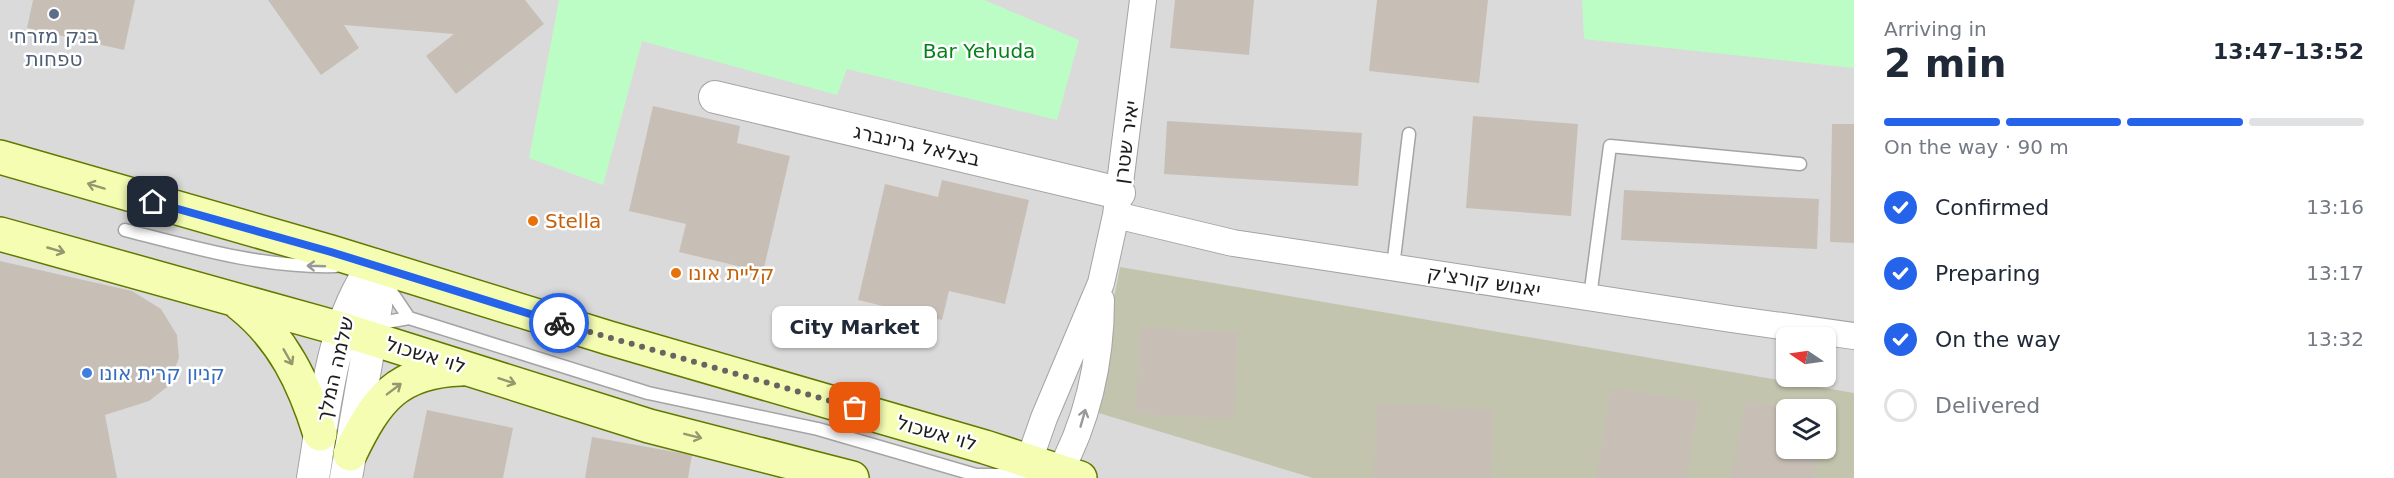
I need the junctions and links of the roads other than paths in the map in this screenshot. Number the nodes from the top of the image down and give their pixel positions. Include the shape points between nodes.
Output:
1 (1143, 0) edge
2 (715, 98) dead end
3 (1409, 134) dead end
4 (0, 143) edge
5 (0, 157) edge
6 (1800, 164) dead end
7 (31, 166) junction
8 (1117, 204) junction
9 (125, 230) dead end
10 (0, 234) edge
11 (374, 265) junction
12 (1393, 267) junction
13 (1101, 284) junction
14 (1590, 297) junction
15 (233, 300) junction
16 (409, 318) junction
17 (362, 330) junction
18 (1854, 336) edge
19 (476, 371) junction
20 (320, 434) junction
21 (348, 466) edge
22 (1025, 471) edge
23 (1065, 476) edge
24 (977, 477) edge
25 (313, 478) edge
26 (852, 478) edge

1 - 8 street, יאיר שטרן
2 - 8 street, בצלאל גרינברג
3 - 12 lane
4 - 7 main road
5 - 7 main road, לוי אשכול
6 - 14 lane via 1610,146
11 -> 7 main road, לוי אשכול
8 - 12 street, יאנוש קורצ'ק via 1233,243
8 - 13 street, יאיר שטרן
11 -> 9 lane via 328,266 233,258
10 -> 15 main road, לוי אשכול
11 - 16 lane
11 - 17 street, שלמה המלך via 355,294
11 - 22 main road, לוי אשכול via 768,383
12 - 14 street, יאנוש קורצ'ק
13 - 22 street, יאיר שטרן
23 -> 13 street, יאיר שטרן via 1094,377
14 - 18 street, יאנוש קורצ'ק
15 - 17 main road, לוי אשכול
15 -> 20 main road via 259,320 282,348 301,381
16 - 17 lane
16 - 24 lane via 648,393 818,429
17 - 19 main road, לוי אשכול
17 - 20 street, שלמה המלך
17 - 21 street, שלמה המלך
21 -> 19 main road via 365,422 395,387 429,372
19 -> 26 main road, לוי אשכול via 650,426
20 - 25 street, שלמה המלך
22 - 23 main road, לוי אשכול
22 - 24 lane

